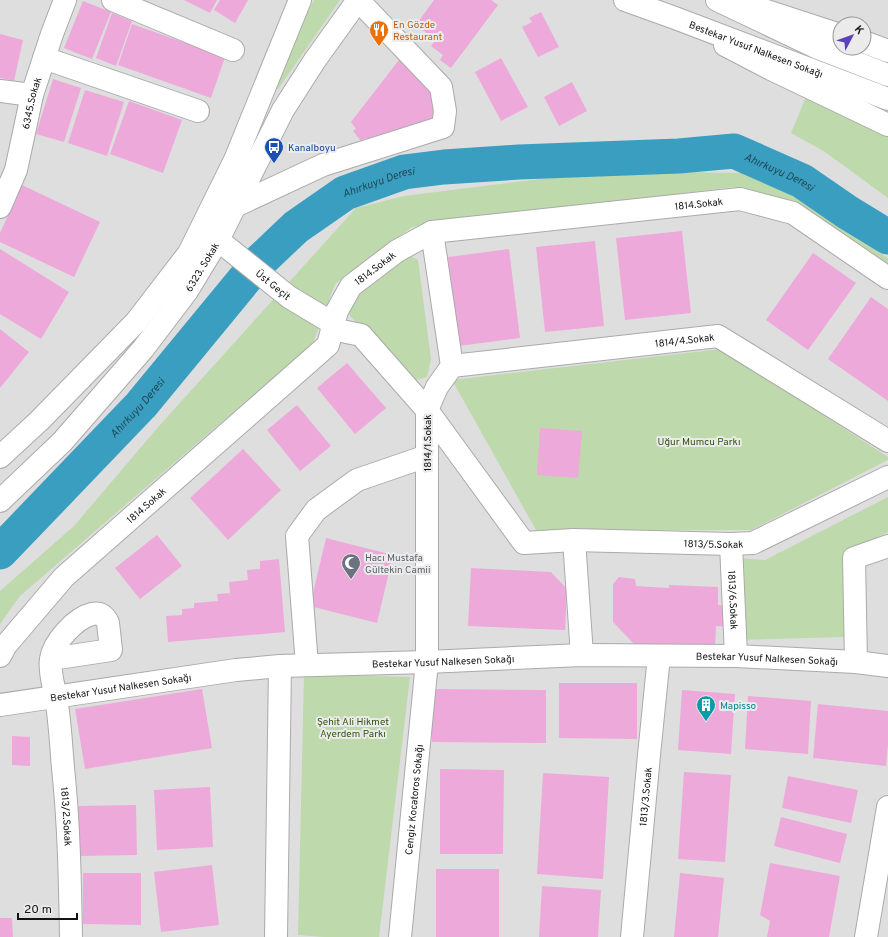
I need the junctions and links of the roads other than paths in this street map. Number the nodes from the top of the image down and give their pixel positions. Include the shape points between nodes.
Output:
1 (65, 0) edge
2 (113, 0) edge
3 (300, 0) edge
4 (358, 0) edge
5 (625, 0) edge
6 (718, 0) edge
7 (732, 0) edge
8 (675, 18) junction
9 (832, 32) edge
10 (872, 45) edge
11 (233, 50) dead end
12 (888, 51) edge
13 (44, 58) junction
14 (888, 75) edge
15 (0, 91) edge
16 (32, 95) junction
17 (888, 99) edge
18 (198, 111) dead end
19 (888, 125) edge
20 (0, 207) edge
21 (233, 207) junction
22 (432, 232) junction
23 (218, 240) junction
24 (888, 278) edge
25 (333, 327) junction
26 (452, 366) junction
27 (427, 410) junction
28 (888, 442) edge
29 (427, 456) junction
30 (0, 457) edge
31 (888, 478) edge
32 (0, 501) edge
33 (574, 540) junction
34 (731, 544) junction
35 (888, 546) edge
36 (582, 654) junction
37 (0, 656) edge
38 (659, 656) junction
39 (736, 656) junction
40 (51, 659) dead end
41 (427, 662) junction
42 (856, 662) junction
43 (280, 666) junction
44 (307, 666) junction
45 (888, 666) edge
46 (56, 697) junction
47 (0, 705) edge
48 (888, 807) edge
49 (71, 937) edge
50 (276, 937) edge
51 (400, 937) edge
52 (632, 937) edge
53 (866, 937) edge

1 - 13 street, 6345.Sokak
2 - 11 street
3 - 30 street via 235,160 189,253 136,322
4 - 21 street, 6323. Sokak via 283,110
4 - 21 street via 441,87 445,110 443,127 323,165
5 - 8 street, Bestekar Yusuf Nalkesen Sokağı
6 - 14 street via 818,48
7 - 9 street
8 - 17 street, Bestekar Yusuf Nalkesen Sokağı
8 - 19 street via 771,69
10 - 12 street
13 - 16 street, 6345.Sokak
13 - 18 street
15 - 16 street
16 - 20 street, 6345.Sokak via 16,170
21 - 23 street, 6323. Sokak
22 - 24 street, 1814.Sokak via 740,199 793,213
22 - 25 street, 1814.Sokak via 397,251 351,286 337,311
22 - 26 street
23 - 25 street, Üst Geçit via 289,297
23 - 32 street, 6323. Sokak via 187,292 143,349 62,442
25 - 27 street, Üst Geçit via 361,335
25 - 37 street, 1814.Sokak via 328,345 64,577 6,645
26 - 27 street, 1814/1.Sokak via 437,387
26 - 28 street, 1814/4.Sokak via 718,336
27 - 29 street, 1814/1.Sokak
27 - 33 street, 1813/5.Sokak via 524,543
29 - 41 street, 1814/1.Sokak
29 - 44 street via 357,480 316,510 297,536
31 - 34 street, 1813/5.Sokak via 753,543
33 - 34 street, 1813/5.Sokak
33 - 36 street
34 - 39 street, 1813/6.Sokak
35 - 42 street via 854,558
36 - 38 street, Bestekar Yusuf Nalkesen Sokağı
36 - 41 street, Bestekar Yusuf Nalkesen Sokağı
38 - 39 street, Bestekar Yusuf Nalkesen Sokağı
38 - 52 street, 1813/3.Sokak
39 - 42 street, Bestekar Yusuf Nalkesen Sokağı
40 - 46 street, 1813/2.Sokak via 52,682
41 - 44 street, Bestekar Yusuf Nalkesen Sokağı
41 - 51 street, Cengiz Kocatoros Sokağı
42 - 45 street, Bestekar Yusuf Nalkesen Sokağı
43 - 44 street, Bestekar Yusuf Nalkesen Sokağı
43 - 46 street, Bestekar Yusuf Nalkesen Sokağı via 236,670
43 - 50 street
46 - 47 street, Bestekar Yusuf Nalkesen Sokağı
46 - 49 street, 1813/2.Sokak via 65,784
48 - 53 street

